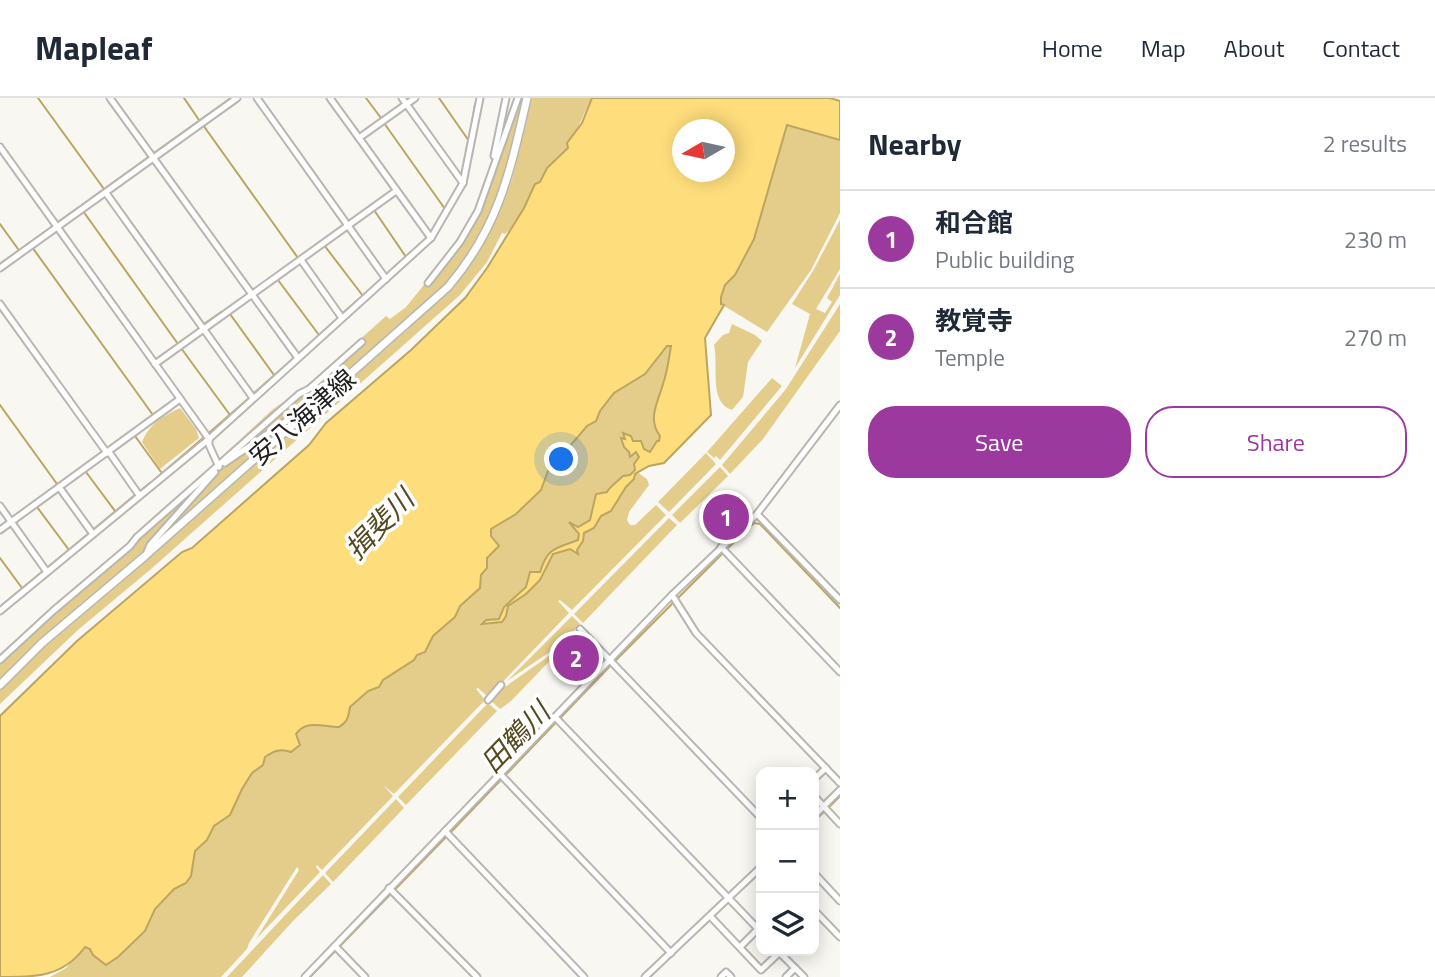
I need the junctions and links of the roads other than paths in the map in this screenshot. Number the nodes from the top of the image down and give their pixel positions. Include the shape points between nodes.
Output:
1 (110, 98) edge
2 (237, 98) edge
3 (257, 98) edge
4 (330, 98) edge
5 (402, 98) edge
6 (415, 98) edge
7 (506, 98) edge
8 (518, 98) edge
9 (527, 98) edge
10 (478, 100) edge
11 (407, 104) junction
12 (359, 138) junction
13 (0, 148) edge
14 (154, 158) junction
15 (494, 168) junction
16 (463, 183) junction
17 (396, 191) junction
18 (106, 193) junction
19 (348, 225) junction
20 (58, 227) junction
21 (431, 238) junction
22 (301, 260) junction
23 (0, 268) edge
24 (386, 279) junction
25 (428, 283) dead end
26 (251, 295) junction
27 (0, 304) edge
28 (342, 318) junction
29 (204, 329) junction
30 (362, 342) dead end
31 (298, 358) junction
32 (155, 364) junction
33 (253, 398) junction
34 (180, 399) junction
35 (316, 405) junction
36 (840, 405) edge
37 (209, 439) junction
38 (108, 452) junction
39 (218, 466) junction
40 (59, 487) junction
41 (139, 495) junction
42 (0, 506) edge
43 (757, 514) junction
44 (11, 522) junction
45 (0, 530) edge
46 (93, 534) junction
47 (723, 549) junction
48 (145, 556) junction
49 (47, 572) junction
50 (674, 597) junction
51 (840, 600) edge
52 (1, 609) edge
53 (579, 629) dead end
54 (0, 660) edge
55 (612, 662) junction
56 (840, 671) edge
57 (0, 685) edge
58 (501, 685) dead end
59 (488, 700) dead end
60 (557, 719) junction
61 (825, 768) junction
62 (819, 774) edge
63 (502, 776) junction
64 (840, 783) edge
65 (840, 790) edge
66 (819, 802) edge
67 (823, 807) junction
68 (819, 811) edge
69 (756, 813) edge
70 (840, 824) edge
71 (447, 833) junction
72 (756, 872) edge
73 (819, 879) edge
74 (821, 881) joint
75 (392, 890) junction
76 (729, 898) junction
77 (840, 901) edge
78 (819, 915) edge
79 (709, 916) junction
80 (756, 926) edge
81 (756, 933) edge
82 (840, 937) edge
83 (740, 947) junction
84 (337, 948) junction
85 (671, 953) junction
86 (774, 956) edge
87 (784, 956) edge
88 (795, 968) junction
89 (761, 970) junction
90 (305, 977) edge
91 (365, 977) edge
92 (477, 977) edge
93 (584, 977) edge
94 (645, 977) edge
95 (721, 977) edge
96 (731, 977) edge
97 (768, 977) edge
98 (786, 977) edge
99 (804, 977) edge

1 - 14 street
2 - 14 street
3 - 19 street
4 - 12 street
5 - 11 street
6 - 11 street
7 - 15 street
8 - 15 street
9 - 35 main road, 安八海津線 via 509,176 494,216 467,265
10 - 16 street
11 - 12 street
11 - 16 street
12 - 17 street
13 - 20 street
14 - 18 street
14 - 26 street
15 - 25 street via 470,226
16 - 21 street
17 - 19 street
17 - 21 street
18 - 20 street
18 - 29 street
19 - 22 street
19 - 24 street
20 - 23 street
20 - 32 street
21 - 24 street
22 - 26 street
22 - 28 street
24 - 28 street
26 - 29 street
26 - 31 street
27 - 38 street
28 - 31 street
29 - 32 street
29 - 33 street
30 - 39 street
31 - 33 street
32 - 34 street
33 - 37 street
34 - 37 street
34 - 38 street
35 - 39 street via 307,406
35 - 48 main road, 安八海津線
36 - 43 street
37 - 39 street
37 - 41 street
38 - 40 street
38 - 41 street
39 - 48 street
39 - 54 street
40 - 44 street
40 - 46 street
41 - 46 street
42 - 44 street
43 - 47 street
43 - 51 street
44 - 45 street
44 - 49 street
46 - 49 street
47 - 50 street
47 - 56 street
48 - 57 main road, 安八海津線 via 41,643
49 - 52 street
50 - 55 street
50 - 61 street via 696,633
53 - 55 street
55 - 60 street
55 - 69 street
58 - 59 street
60 - 63 street
60 - 76 street
61 - 62 street
61 - 64 street
63 - 71 street
63 - 85 street
65 - 67 street
66 - 67 street
67 - 68 street
67 - 70 street
71 - 75 street
71 - 93 street
72 - 76 street
73 - 74 street
74 - 77 street
75 - 84 street
75 - 92 street
76 - 79 street
76 - 80 street
78 - 82 street
79 - 83 street
79 - 85 street
81 - 83 street
83 - 89 street
84 - 90 street
84 - 91 street
85 - 94 street
86 - 89 street
87 - 88 street
88 - 98 street
88 - 99 street
89 - 97 street
95 - 96 street via 726,972

